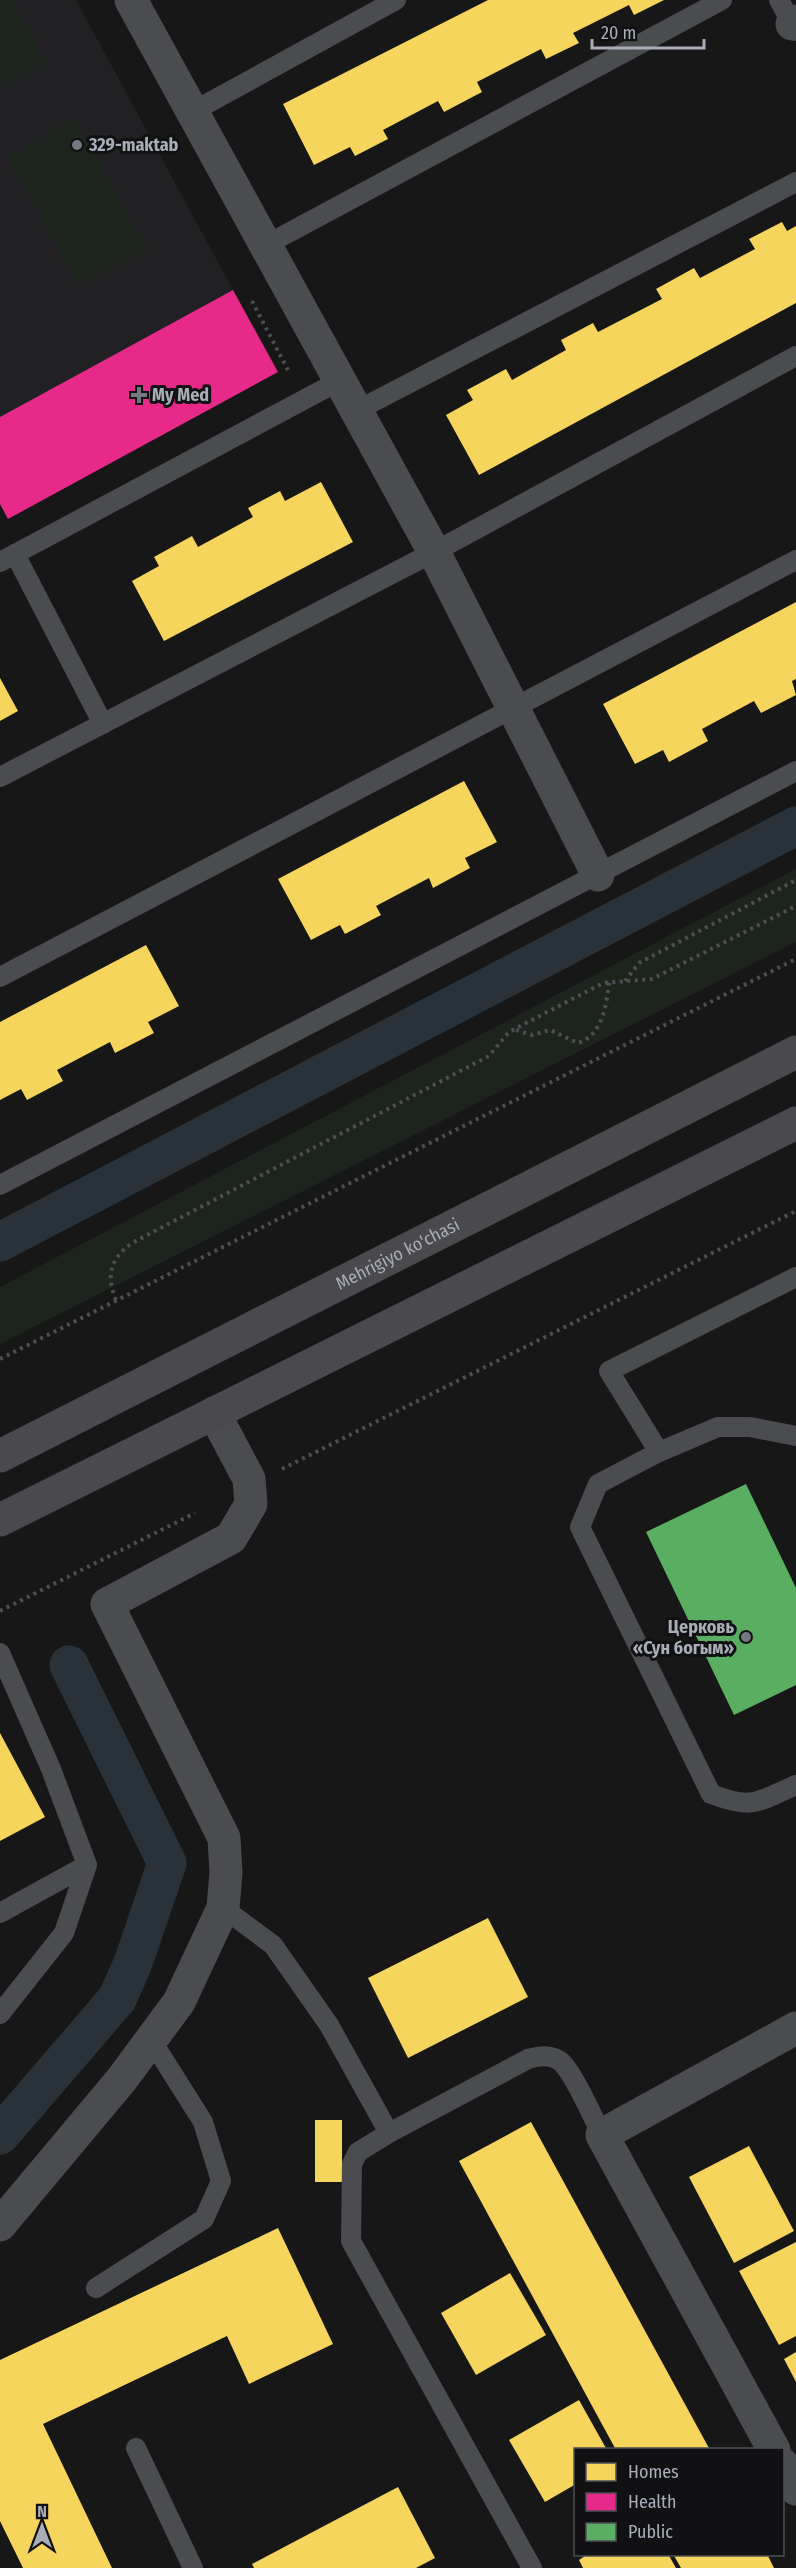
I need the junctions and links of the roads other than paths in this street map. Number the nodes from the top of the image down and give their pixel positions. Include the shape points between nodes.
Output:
1 (130, 0) edge
2 (396, 0) edge
3 (722, 0) edge
4 (190, 112) junction
5 (796, 182) edge
6 (264, 246) junction
7 (796, 356) edge
8 (339, 381) junction
9 (356, 411) junction
10 (434, 552) junction
11 (8, 558) edge
12 (796, 560) edge
13 (513, 709) junction
14 (103, 724) junction
15 (796, 771) edge
16 (0, 777) edge
17 (598, 875) junction
18 (0, 977) edge
19 (796, 1053) edge
20 (796, 1123) edge
21 (0, 1185) edge
22 (796, 1277) edge
23 (214, 1413) junction
24 (796, 1436) edge
25 (659, 1452) junction
26 (0, 1456) edge
27 (0, 1520) edge
28 (0, 1653) edge
29 (7, 1686) edge
30 (796, 1785) edge
31 (87, 1865) junction
32 (223, 1908) junction
33 (0, 1913) edge
34 (0, 2014) edge
35 (796, 2028) edge
36 (152, 2041) junction
37 (389, 2133) junction
38 (602, 2135) junction
39 (0, 2225) edge
40 (96, 2288) dead end
41 (136, 2448) dead end
42 (773, 2448) edge
43 (784, 2466) edge
44 (796, 2489) edge
45 (193, 2568) edge
46 (532, 2568) edge

1 - 4 street
2 - 4 lane
3 - 6 lane
4 - 6 street
5 - 9 lane
6 - 8 street
7 - 10 lane
8 - 9 street
8 - 11 lane
9 - 10 street
10 - 13 street
10 - 14 lane
11 - 14 lane
12 - 13 lane
13 - 17 street
13 - 18 lane
14 - 16 lane
15 - 17 lane
17 - 21 lane
19 - 26 main road, Mehrigiyo ko'chasi
20 - 23 main road
22 - 25 lane via 609,1371
23 - 27 main road
23 - 32 street via 249,1479 251,1504 231,1538 107,1604 224,1838
24 - 25 lane via 750,1427 718,1427
25 - 30 lane via 598,1484 580,1527 711,1794 730,1802 752,1804
28 - 29 lane
29 - 31 lane via 51,1769
31 - 33 lane
31 - 34 lane via 64,1933
32 - 36 street via 179,2002
32 - 37 lane via 273,1945 329,2025
35 - 38 street
36 - 39 street
36 - 40 lane via 202,2122 221,2181 204,2219
37 - 38 lane via 528,2059 544,2055 560,2061 569,2073
37 - 46 lane via 358,2152 352,2164 351,2241
38 - 42 street
41 - 45 lane
43 - 44 street

